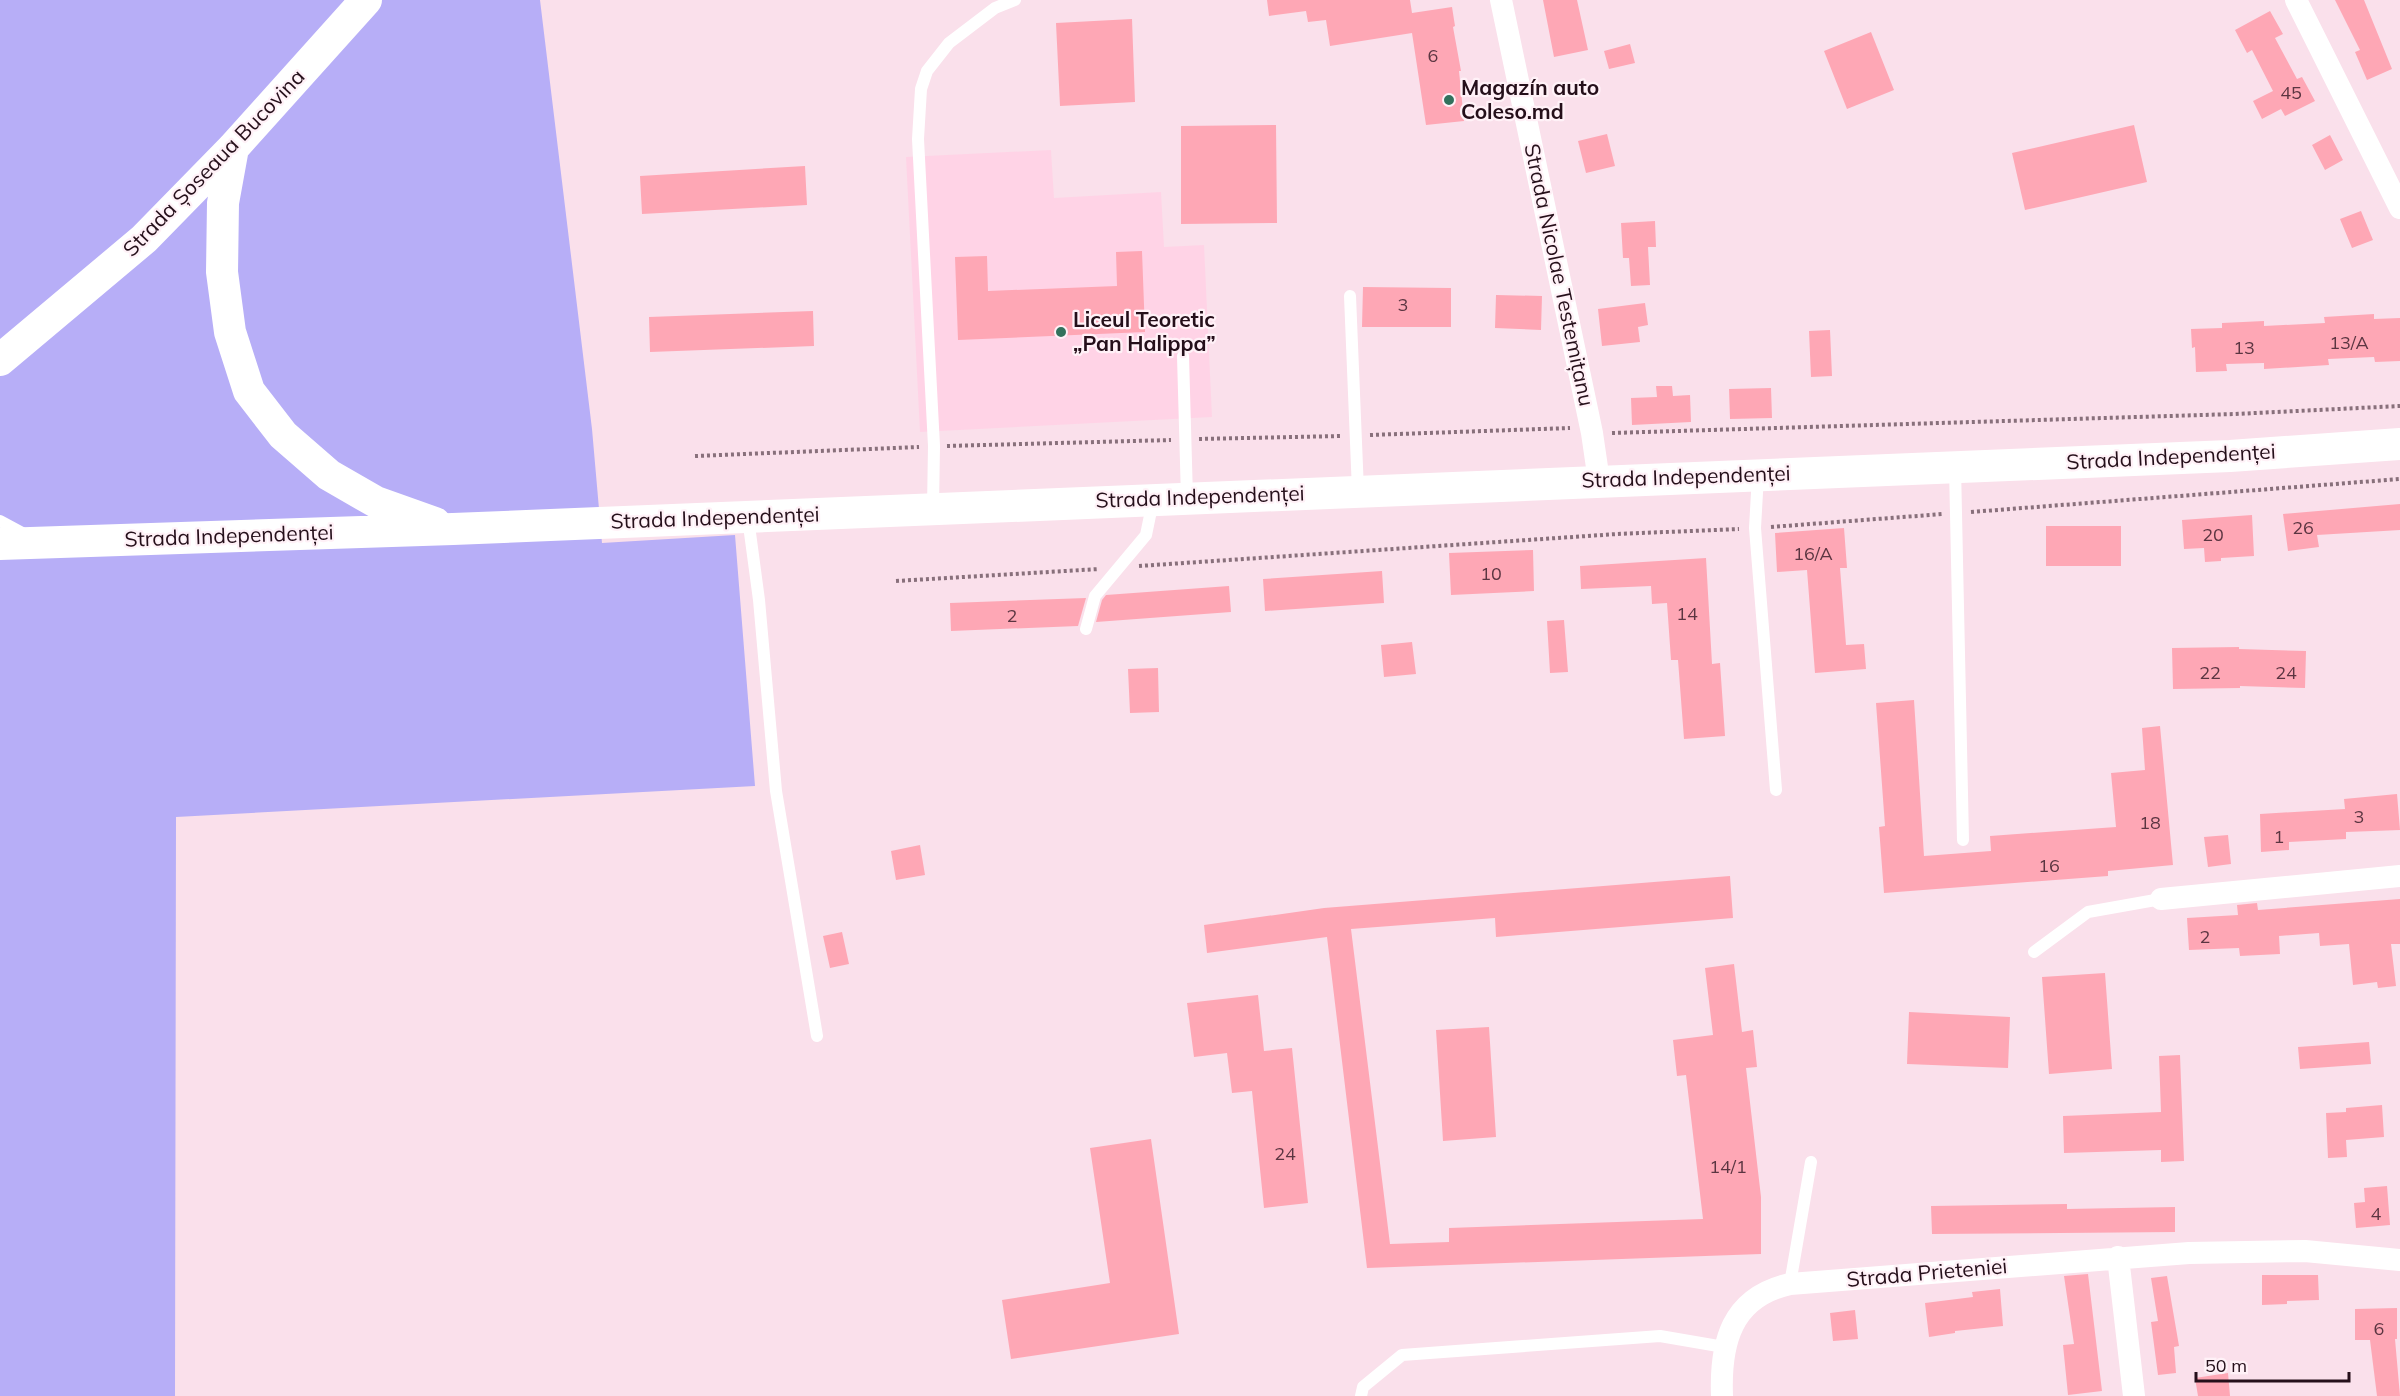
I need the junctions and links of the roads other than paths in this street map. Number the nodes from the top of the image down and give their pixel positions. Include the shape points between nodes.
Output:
1 (366, 0) edge
2 (1015, 0) edge
3 (1501, 0) edge
4 (2296, 0) edge
5 (233, 148) junction
6 (2400, 208) edge
7 (1350, 296) dead end
8 (52, 316) junction
9 (0, 347) edge
10 (1183, 357) dead end
11 (0, 360) edge
12 (2400, 444) edge
13 (1955, 466) junction
14 (1758, 474) junction
15 (1599, 481) junction
16 (1358, 491) junction
17 (1187, 498) junction
18 (1154, 500) junction
19 (933, 509) junction
20 (748, 516) junction
21 (0, 521) edge
22 (453, 529) junction
23 (40, 542) junction
24 (0, 544) edge
25 (1086, 629) dead end
26 (1776, 790) dead end
27 (1963, 840) dead end
28 (2400, 876) edge
29 (2161, 899) joint
30 (2034, 952) dead end
31 (818, 1036) dead end
32 (1811, 1162) dead end
33 (2118, 1257) junction
34 (2400, 1260) edge
35 (1790, 1284) junction
36 (1724, 1347) junction
37 (1361, 1396) edge
38 (1722, 1396) edge
39 (2134, 1396) edge

1 - 5 main road, Strada Șoseaua Bucovina
2 - 19 lane via 994,8 949,43 927,71 921,89 918,139 934,446
3 - 15 street, Strada Nicolae Testemițanu
4 - 6 street
5 - 8 main road, Strada Șoseaua Bucovina via 144,239
5 - 22 main road via 223,203 222,272 230,332 249,391 283,435 329,475 376,502
7 - 16 lane
8 - 9 main road, Strada Șoseaua Bucovina
8 - 11 main road, Strada Șoseaua Bucovina
10 - 17 lane
12 - 13 main road, Strada Independenței via 2230,456
13 - 14 main road, Strada Independenței
13 - 27 lane
14 - 15 main road, Strada Independenței
14 - 26 lane via 1755,528
15 - 16 main road, Strada Independenței
16 - 17 main road, Strada Independenței
17 - 18 main road, Strada Independenței
18 - 19 main road, Strada Independenței
18 - 25 lane via 1146,535 1095,596
19 - 20 main road, Strada Independenței
20 - 22 main road, Strada Independenței
20 - 31 lane via 776,791
21 - 23 lane
22 - 23 main road, Strada Independenței
23 - 24 main road, Strada Independenței
28 - 29 street
29 - 30 lane via 2088,912
32 - 35 lane
33 - 34 street, Strada Prieteniei via 2305,1251
33 - 35 street, Strada Prieteniei
33 - 39 street
35 - 36 street, Strada Prieteniei via 1762,1295 1743,1309 1731,1326
36 - 37 lane via 1660,1336 1402,1355 1363,1387
36 - 38 street

